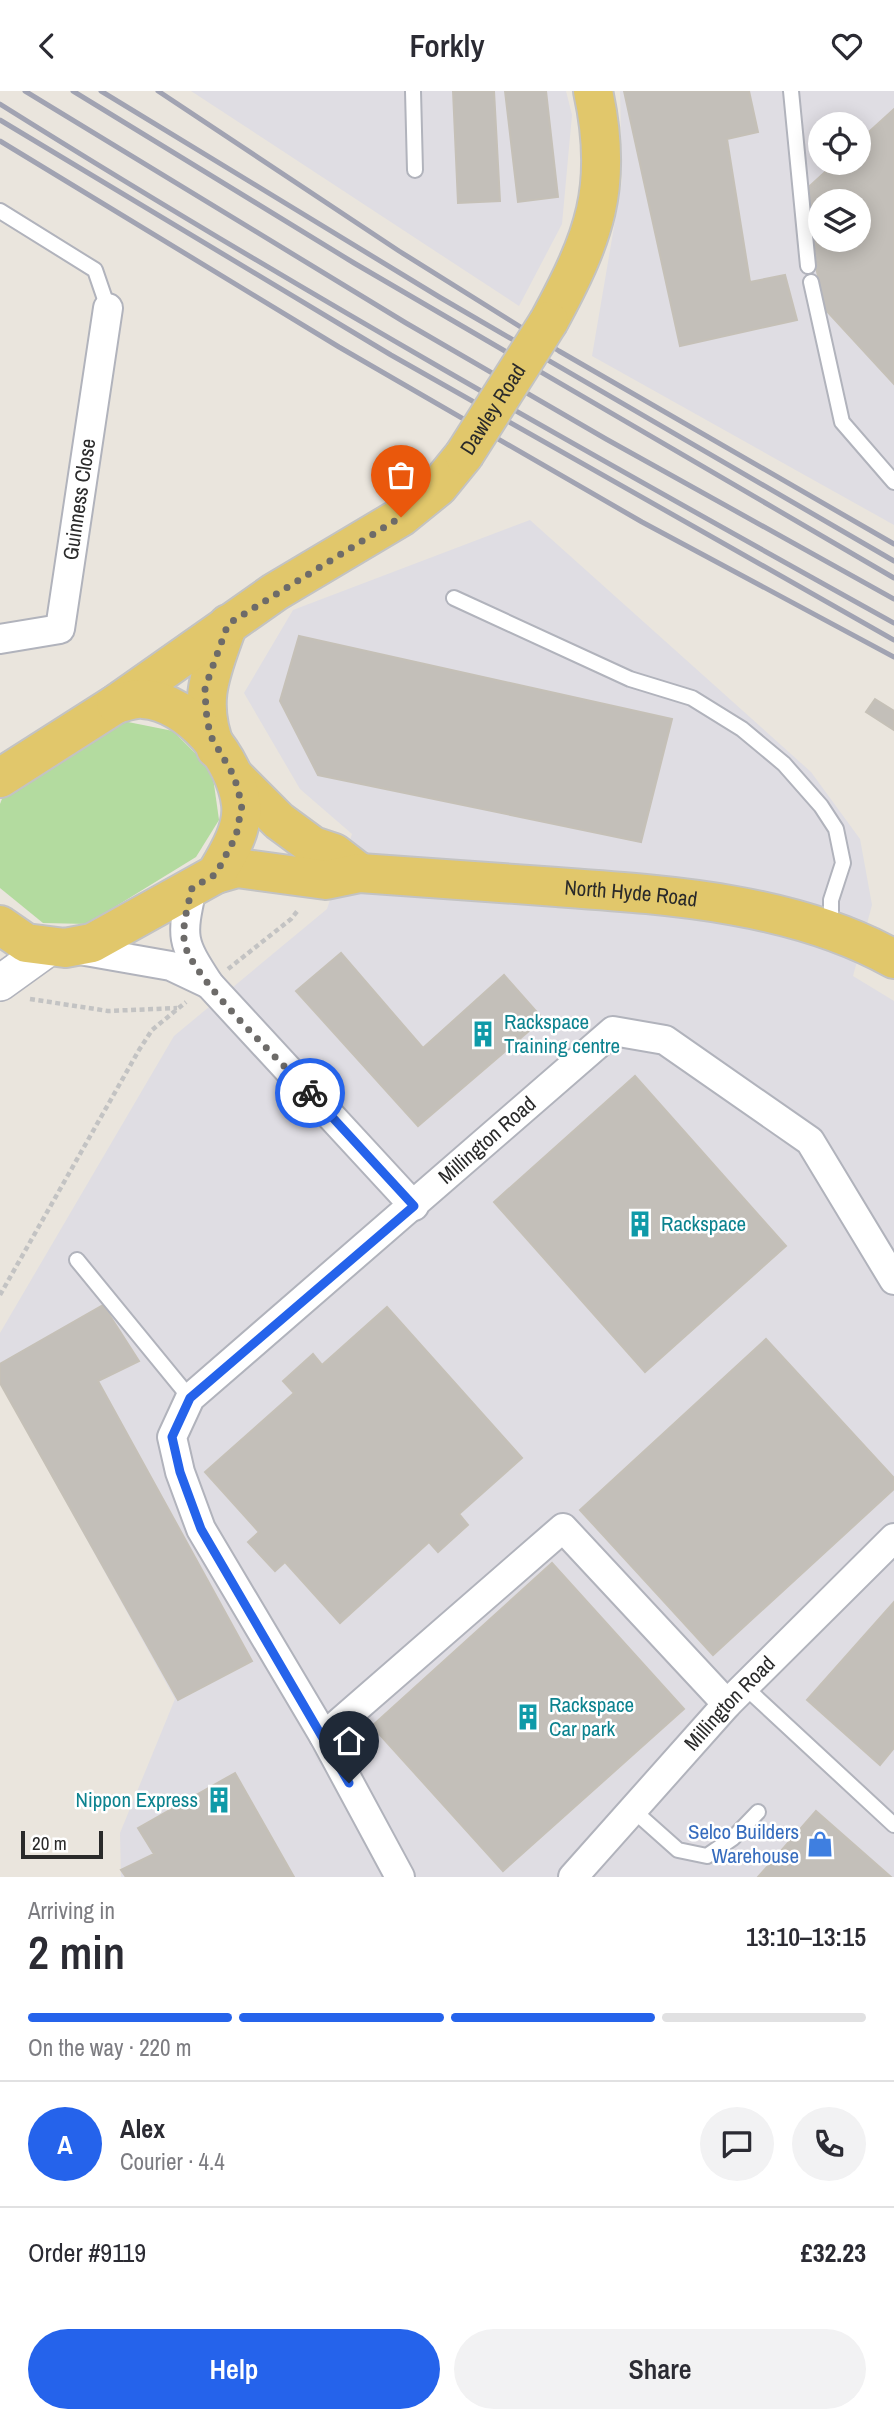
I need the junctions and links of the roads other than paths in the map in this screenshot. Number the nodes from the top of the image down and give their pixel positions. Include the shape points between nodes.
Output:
1 (413, 91) edge
2 (593, 91) edge
3 (791, 91) edge
4 (415, 170) dead end
5 (0, 211) edge
6 (808, 266) dead end
7 (811, 282) dead end
8 (108, 307) joint
9 (894, 482) edge
10 (454, 598) dead end
11 (228, 624) junction
12 (0, 639) edge
13 (116, 704) junction
14 (225, 762) junction
15 (0, 778) edge
16 (360, 873) junction
17 (204, 881) junction
18 (0, 925) edge
19 (831, 931) junction
20 (57, 947) junction
21 (894, 959) edge
22 (218, 977) junction
23 (12, 990) edge
24 (414, 1206) junction
25 (77, 1260) dead end
26 (894, 1279) edge
27 (190, 1398) junction
28 (894, 1538) edge
29 (736, 1695) junction
30 (324, 1735) junction
31 (633, 1810) junction
32 (758, 1812) dead end
33 (894, 1825) edge
34 (400, 1877) edge
35 (573, 1877) edge

1 - 4 lane
2 - 11 main road, Dawley Road, bridge via 602,156 600,204 579,266 464,455 438,487 401,517
3 - 6 lane
5 - 8 lane via 95,270
7 - 9 lane via 842,422
8 - 12 street, Guinness Close via 60,629
10 - 19 lane via 630,678 692,698 742,729 784,764 836,829 843,863 831,900
11 - 13 main road, Dawley Road
11 - 14 main road, Dawley Road via 205,688 206,711
13 - 14 main road, Dawley Road via 142,699 175,708 198,725
13 - 15 main road, Dawley Road
14 - 16 main road via 279,821
14 - 17 main road, Dawley Road via 242,805 236,836
16 - 17 main road, North Hyde Road via 326,880 237,868
16 - 19 main road, North Hyde Road via 651,894 745,909
17 - 20 main road via 92,943
17 - 22 street via 184,924 187,950
18 - 20 main road via 26,943
19 - 21 main road, North Hyde Road
20 - 22 street
20 - 23 street
22 - 24 street
24 - 26 street, Millington Road via 613,1031 664,1040 810,1140
24 - 27 street, Millington Road
25 - 27 lane
27 - 30 street, Millington Road via 172,1437 201,1529
28 - 29 street, Millington Road
29 - 30 street via 563,1528
29 - 31 street, Millington Road
29 - 33 lane
30 - 34 street, Millington Road
31 - 32 lane via 678,1850 708,1856
31 - 35 street, Millington Road

